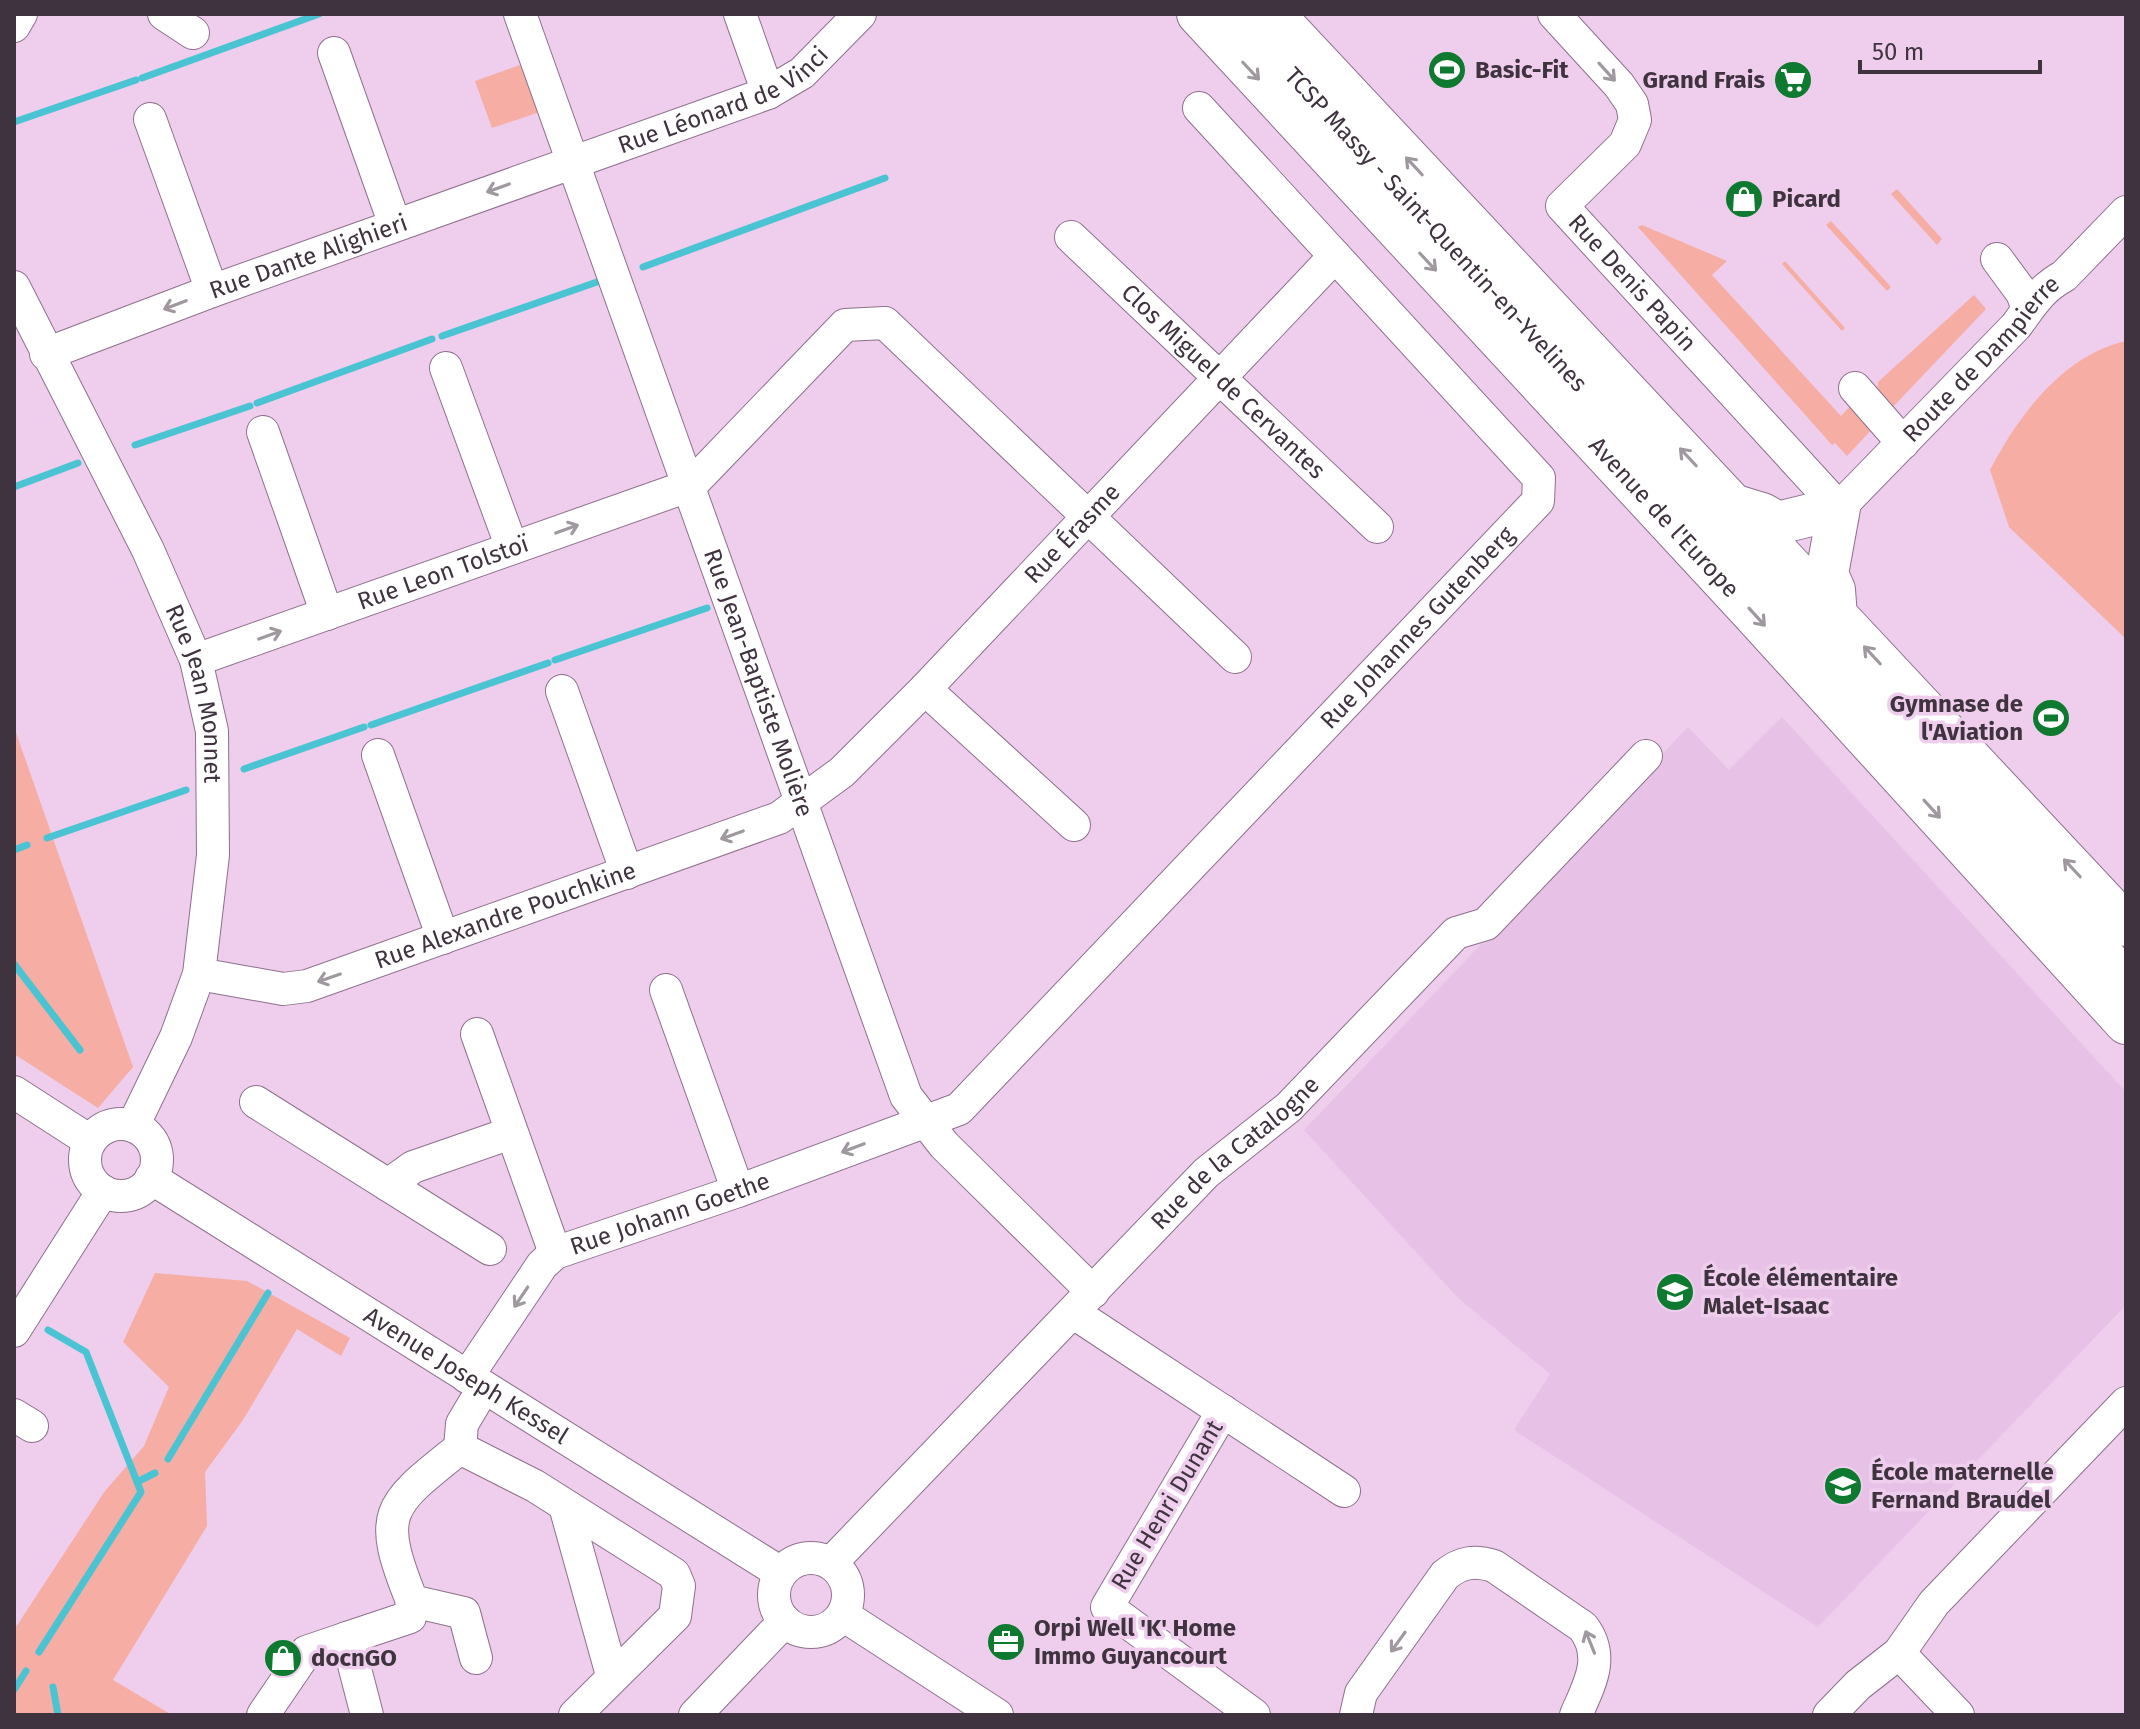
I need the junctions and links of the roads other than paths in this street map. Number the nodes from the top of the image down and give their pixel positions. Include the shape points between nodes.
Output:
1 (21, 14) edge
2 (164, 14) edge
3 (520, 14) edge
4 (740, 14) edge
5 (860, 14) edge
6 (1198, 14) edge
7 (1236, 14) edge
8 (1273, 14) edge
9 (1554, 14) edge
10 (14, 26) edge
11 (193, 33) dead end
12 (334, 53) dead end
13 (768, 93) junction
14 (1199, 108) dead end
15 (150, 119) dead end
16 (571, 161) junction
17 (2126, 212) edge
18 (395, 225) junction
19 (1071, 237) dead end
20 (1335, 256) junction
21 (14, 287) edge
22 (212, 291) junction
23 (46, 354) junction
24 (446, 368) dead end
25 (1220, 378) junction
26 (1855, 388) dead end
27 (263, 432) dead end
28 (1903, 443) junction
29 (691, 485) junction
30 (1734, 505) junction
31 (1839, 508) junction
32 (1086, 519) junction
33 (1377, 527) dead end
34 (512, 548) junction
35 (327, 614) junction
36 (1836, 617) junction
37 (1235, 657) dead end
38 (196, 660) junction
39 (925, 689) junction
40 (562, 691) dead end
41 (378, 755) dead end
42 (1646, 756) dead end
43 (802, 803) junction
44 (1074, 825) dead end
45 (627, 873) junction
46 (2126, 925) edge
47 (443, 938) junction
48 (199, 974) junction
49 (2126, 974) edge
50 (666, 990) dead end
51 (2126, 1023) edge
52 (477, 1034) dead end
53 (14, 1092) edge
54 (256, 1102) dead end
55 (926, 1122) junction
56 (133, 1126) junction
57 (511, 1133) junction
58 (90, 1141) junction
59 (151, 1178) junction
60 (388, 1185) junction
61 (103, 1191) junction
62 (738, 1191) junction
63 (490, 1249) dead end
64 (555, 1253) junction
65 (1084, 1302) junction
66 (14, 1331) edge
67 (473, 1393) junction
68 (2126, 1403) edge
69 (1223, 1411) junction
70 (460, 1448) junction
71 (1344, 1491) dead end
72 (565, 1506) junction
73 (831, 1563) junction
74 (781, 1573) junction
75 (412, 1601) junction
76 (843, 1615) junction
77 (785, 1621) junction
78 (347, 1638) junction
79 (1899, 1653) junction
80 (476, 1658) dead end
81 (612, 1675) junction
82 (263, 1715) edge
83 (367, 1715) edge
84 (575, 1715) edge
85 (695, 1715) edge
86 (997, 1715) edge
87 (1254, 1715) edge
88 (1356, 1715) edge
89 (1576, 1715) edge
90 (1829, 1715) edge
91 (1958, 1715) edge

1 - 10 street
2 - 11 street
3 - 16 street, Rue Jean-Baptiste Molière
4 - 13 street
5 - 13 street, Rue Léonard de Vinci via 802,73
6 -> 51 main road, Avenue de l'Europe
7 - 49 street, TCSP Massy - Saint-Quentin-en-Yvelines
30 -> 8 main road
9 -> 31 street, Rue Denis Papin via 1619,85 1635,120 1625,144 1562,206
12 - 18 street
13 - 16 street, Rue Léonard de Vinci
14 - 20 street, Rue Johannes Gutenberg
15 - 22 street
16 -> 18 street, Rue Dante Alighieri
16 - 29 street, Rue Jean-Baptiste Molière
17 - 28 street, Route de Dampierre via 2064,276 2051,283 2012,283 2016,326
18 - 22 street, Rue Dante Alighieri
19 - 25 street, Clos Miguel de Cervantes
20 - 25 street, Rue Érasme
20 - 55 street, Rue Johannes Gutenberg via 1539,478 1538,501 959,1109
21 - 23 street, Rue Jean Monnet
22 -> 23 street, Rue Dante Alighieri
23 - 38 street, Rue Jean Monnet via 148,550
24 - 34 street
25 - 32 street, Rue Érasme
25 - 33 street, Clos Miguel de Cervantes
26 - 28 street
27 - 35 street
28 - 31 street, Route de Dampierre
29 - 32 street via 845,325 885,323
34 -> 29 street, Rue Leon Tolstoï
29 - 43 street, Rue Jean-Baptiste Molière
30 - 31 main road via 1778,523
30 - 36 main road
31 - 36 main road via 1827,574
32 - 37 street
32 - 39 street, Rue Érasme
34 - 35 street, Rue Leon Tolstoï
38 -> 35 street, Rue Leon Tolstoï
46 -> 36 main road
38 - 48 street, Rue Jean Monnet via 212,731 214,775 213,855
39 - 43 street, Rue Érasme via 842,772
39 - 44 street
40 - 45 street
41 - 47 street
42 - 65 street, Rue de la Catalogne via 1486,924 1456,933 1289,1107 1206,1173
43 -> 45 street, Rue Alexandre Pouchkine via 779,818
43 - 55 street, Rue Jean-Baptiste Molière via 906,1096
45 - 47 street, Rue Alexandre Pouchkine
47 -> 48 street, Rue Alexandre Pouchkine via 307,986 283,989
48 - 56 street, Rue Jean Monnet
50 - 62 street
52 - 57 street
53 - 58 street
54 - 60 street
55 -> 62 street, Rue Johann Goethe
55 - 65 street, Rue Jean-Baptiste Molière
56 - 58 street via 109,1126
56 - 59 street via 153,1144
57 - 60 street via 413,1167
57 - 64 street
58 - 61 street via 86,1169
59 - 61 street via 135,1192
59 - 67 street, Avenue Joseph Kessel
60 - 63 street
61 - 66 street
62 - 64 street, Rue Johann Goethe
64 -> 67 street, Rue Johann Goethe via 542,1265
65 - 69 street, Rue Henri Dunant
65 - 73 street, Rue de la Catalogne
67 - 70 street, Rue Johann Goethe
67 - 74 street, Avenue Joseph Kessel
68 - 79 street via 1934,1603
69 - 71 street, Rue Henri Dunant
69 - 87 street, Rue Henri Dunant via 1107,1607
70 - 72 street
70 - 75 street via 422,1477 394,1513 391,1549
72 - 81 street
72 - 81 street via 674,1574 679,1586 675,1616
73 - 74 street via 810,1558
73 - 76 street via 849,1592
74 - 77 street via 774,1593
75 - 78 street via 410,1617
75 - 80 street via 464,1613
76 - 77 street via 816,1632
76 - 86 street
77 - 85 street
78 - 82 street via 306,1652
78 - 83 street
79 - 90 street
79 - 91 street
81 - 84 street
89 -> 88 street via 1596,1668 1590,1636 1507,1574 1480,1562 1445,1575 1361,1693

